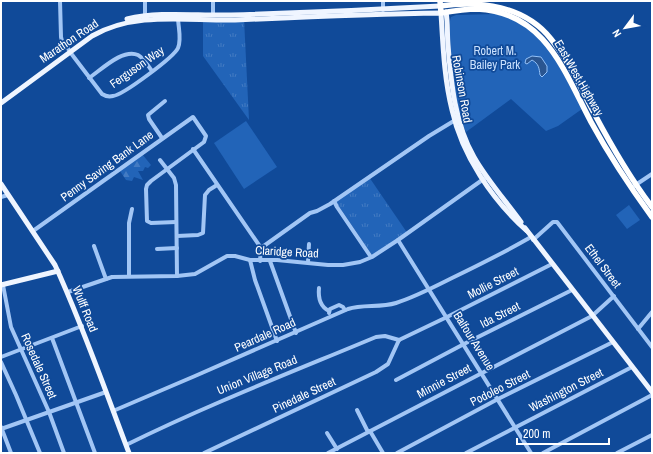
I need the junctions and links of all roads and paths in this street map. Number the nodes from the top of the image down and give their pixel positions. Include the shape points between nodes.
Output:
1 (60, 1) edge
2 (145, 1) edge
3 (212, 1) edge
4 (383, 1) edge
5 (460, 2) edge
6 (443, 3) edge
7 (383, 10) junction
8 (444, 12) junction
9 (213, 15) junction
10 (145, 16) junction
11 (178, 17) junction
12 (69, 51) junction
13 (152, 71) junction
14 (89, 78) junction
15 (1, 101) edge
16 (165, 101) dead end
17 (456, 119) junction
18 (162, 138) junction
19 (193, 149) junction
20 (160, 160) dead end
21 (166, 169) junction
22 (652, 174) edge
23 (485, 178) junction
24 (1, 184) edge
25 (217, 185) junction
26 (634, 185) junction
27 (8, 195) junction
28 (1, 197) edge
29 (334, 200) junction
30 (330, 204) junction
31 (652, 207) edge
32 (337, 208) junction
33 (132, 209) dead end
34 (652, 217) edge
35 (176, 222) junction
36 (33, 231) junction
37 (177, 236) junction
38 (532, 238) junction
39 (398, 240) junction
40 (309, 244) dead end
41 (94, 246) dead end
42 (177, 248) junction
43 (261, 248) junction
44 (157, 249) dead end
45 (372, 257) junction
46 (250, 260) junction
47 (260, 261) junction
48 (270, 261) junction
49 (308, 262) junction
50 (552, 264) junction
51 (58, 271) junction
52 (129, 276) junction
53 (177, 276) junction
54 (106, 279) junction
55 (2, 285) edge
56 (320, 288) dead end
57 (429, 290) junction
58 (572, 290) junction
59 (68, 292) junction
60 (614, 296) junction
61 (345, 310) junction
62 (329, 311) junction
63 (652, 312) edge
64 (592, 316) junction
65 (330, 317) junction
66 (447, 317) junction
67 (82, 326) junction
68 (638, 329) junction
69 (296, 332) junction
70 (52, 338) junction
71 (399, 340) junction
72 (277, 341) junction
73 (612, 342) junction
74 (464, 344) junction
75 (652, 347) edge
76 (21, 350) junction
77 (1, 357) edge
78 (1, 362) edge
79 (632, 367) junction
80 (481, 372) junction
81 (396, 380) dead end
82 (106, 392) junction
83 (652, 393) edge
84 (498, 399) junction
85 (77, 402) junction
86 (113, 410) junction
87 (357, 410) dead end
88 (49, 412) junction
89 (27, 420) junction
90 (516, 427) junction
91 (1, 428) edge
92 (327, 432) dead end
93 (369, 432) junction
94 (652, 435) edge
95 (126, 445) junction
96 (337, 449) junction
97 (11, 453) edge
98 (40, 453) edge
99 (64, 453) edge
100 (95, 453) edge
101 (129, 453) edge
102 (204, 453) edge
103 (328, 453) edge
104 (383, 453) edge
105 (397, 453) edge
106 (466, 453) edge
107 (531, 453) edge
108 (543, 453) edge
109 (617, 453) edge

1 - 12 street, Ferguson Way via 61,37
2 - 10 street
3 - 9 street
4 - 7 street
5 - 6 highway, East West Highway
5 - 26 highway, East West Highway via 496,6 514,12 532,21 543,31 558,48
6 - 7 main road, Marathon Road
6 - 8 highway, Robinson Road
7 - 9 main road, Marathon Road
8 - 11 main road, Marathon Road via 233,20
8 - 17 main road, Robinson Road
8 - 26 highway, East West Highway via 477,9 497,12 517,19 538,34 554,54 599,135
9 - 11 main road, Marathon Road
10 - 11 main road, Marathon Road
10 - 12 main road, Marathon Road via 101,28
11 - 12 main road, Marathon Road via 118,25 92,36
11 - 13 street, Ferguson Way via 177,50
12 - 14 street, Ferguson Way
12 - 15 main road, Marathon Road
13 - 14 street via 140,56 133,53 119,57
13 - 14 street, Ferguson Way via 125,91 111,97 102,94
16 - 18 street via 148,115
17 - 23 main road, Robinson Road
17 - 29 street
18 - 19 street, Penny Saving Bank Lane via 193,117 206,136 204,142
18 - 36 street, Penny Saving Bank Lane
19 - 21 street
19 - 25 street
20 - 21 street
21 - 35 street via 174,178 176,185
21 - 35 street via 147,185 146,219 151,223
22 - 26 street
23 - 38 main road, Robinson Road via 506,210
23 - 39 street, Claridge Road
24 - 27 main road, Wulff Road
25 - 37 street via 205,195 203,233
25 - 43 street
26 - 31 highway, East West Highway
26 - 34 highway, East West Highway
27 - 28 street
27 - 36 main road, Wulff Road
29 - 30 street
29 - 32 street
30 - 32 street
30 - 43 street via 313,212
32 - 45 street
33 - 52 street via 129,224
35 - 37 street
36 - 51 main road, Wulff Road
37 - 42 street
38 - 50 main road, Robinson Road
38 - 57 street, Peardale Road
38 - 60 street, Ethel Street via 552,222 556,222
39 - 45 street, Claridge Road
39 - 57 street, Balfour Avenue
40 - 49 street
41 - 54 street
42 - 44 street
42 - 53 street
43 - 47 street
45 - 49 street, Claridge Road via 343,265
46 - 47 street, Claridge Road
46 - 53 street, Claridge Road via 227,256 195,274
46 - 72 street via 254,280
47 - 48 street, Claridge Road
48 - 49 street, Claridge Road
48 - 69 street
50 - 58 main road, Robinson Road
50 - 66 street, Mollie Street
51 - 55 main road
51 - 59 main road, Wulff Road
52 - 53 street, Claridge Road
52 - 54 street, Claridge Road
54 - 59 street, Claridge Road
55 - 76 street, Rosedale Street via 11,328
56 - 62 street via 320,301
57 - 61 street, Peardale Road via 390,305
57 - 66 street, Balfour Avenue
58 - 64 main road, Robinson Road
58 - 74 street, Ida Street
59 - 67 main road, Wulff Road
60 - 64 street, Minnie Street
60 - 68 street, Ethel Street
61 - 62 street via 339,305 330,308
61 - 65 street, Peardale Road
62 - 65 street
63 - 68 street
64 - 73 main road, Robinson Road
64 - 80 street, Minnie Street
65 - 69 street, Peardale Road
66 - 71 street, Mollie Street
66 - 74 street, Balfour Avenue
67 - 70 street
67 - 82 main road, Wulff Road
68 - 75 street, Ethel Street
69 - 72 street, Peardale Road
70 - 76 street
70 - 85 street
71 - 95 street, Union Village Road via 386,336 376,337 229,397
71 - 102 street, Pinedale Street via 388,364 376,372
72 - 86 street, Peardale Road
73 - 79 main road, Robinson Road
73 - 84 street, Podoleo Street
74 - 80 street, Balfour Avenue
74 - 81 street, Ida Street
76 - 77 street
76 - 88 street, Rosedale Street
78 - 89 street
79 - 83 main road, Robinson Road
79 - 90 street, Washington Street
80 - 84 street, Balfour Avenue
80 - 93 street, Minnie Street
82 - 85 street
82 - 86 main road, Wulff Road
83 - 108 street
84 - 90 street, Balfour Avenue
84 - 105 street, Podoleo Street
85 - 88 street
85 - 100 street
86 - 95 main road, Wulff Road
87 - 93 street
88 - 89 street
88 - 99 street, Rosedale Street
89 - 91 street
89 - 98 street
90 - 106 street, Washington Street
90 - 107 street, Balfour Avenue
91 - 97 street
92 - 96 street
93 - 96 street, Minnie Street
93 - 104 street
94 - 109 street
95 - 101 main road, Wulff Road
96 - 103 street, Minnie Street

